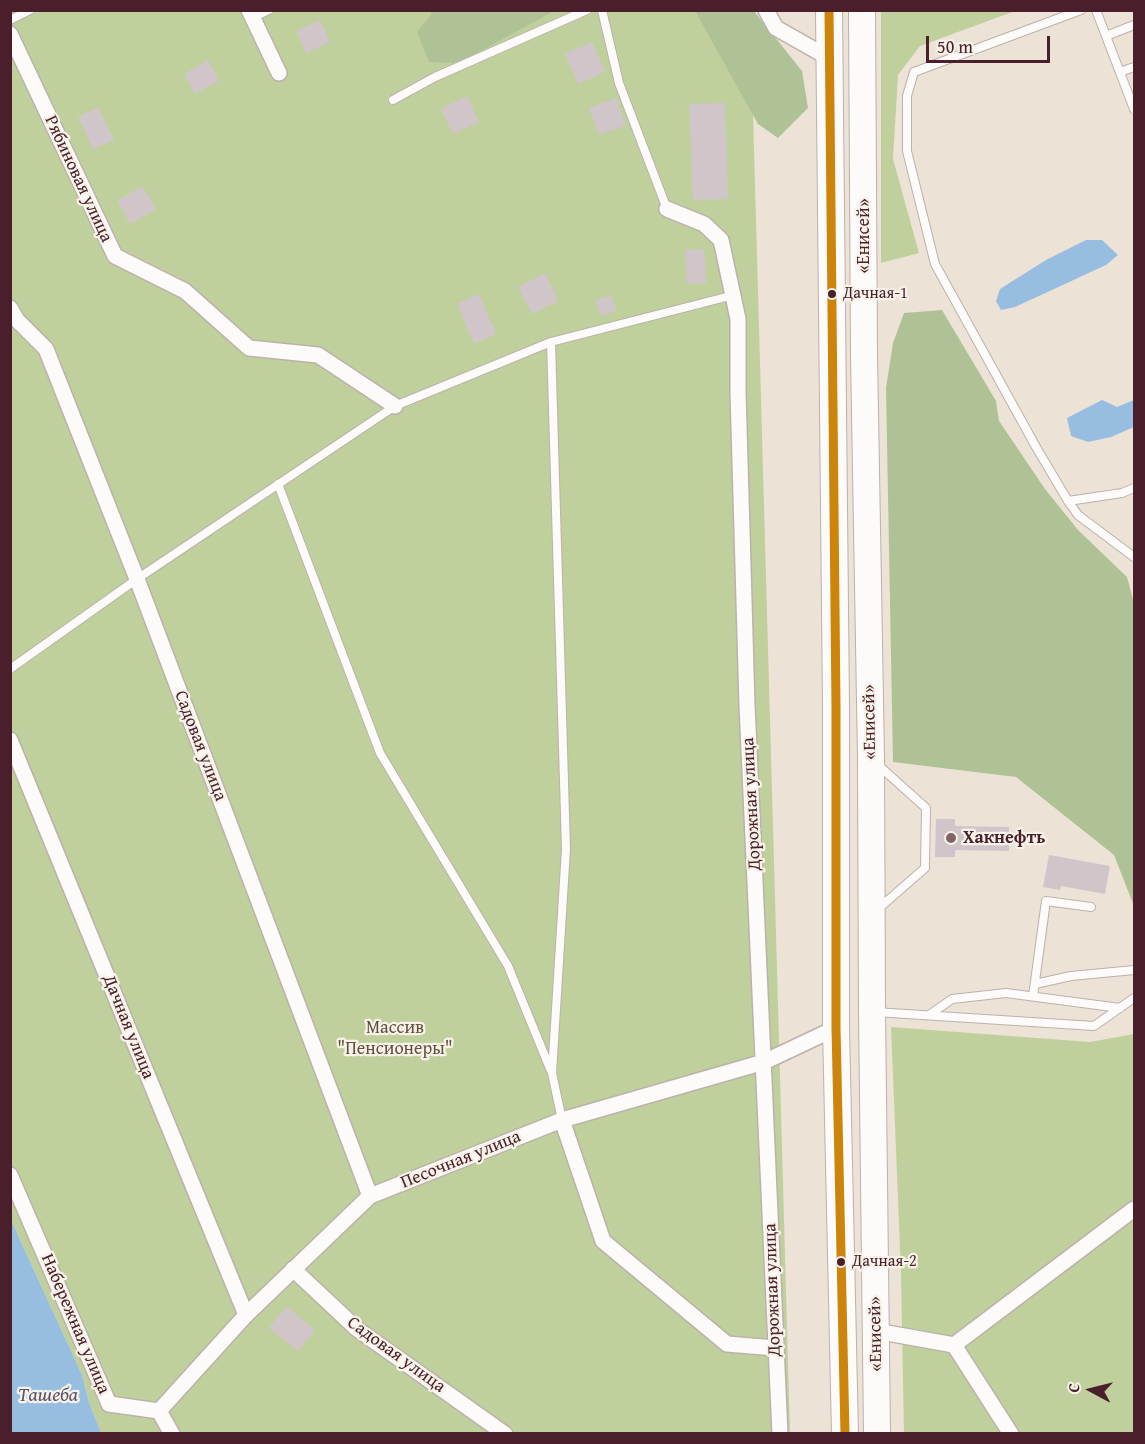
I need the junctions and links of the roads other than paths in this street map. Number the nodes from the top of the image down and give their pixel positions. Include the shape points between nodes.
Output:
1 (30, 10) edge
2 (269, 10) edge
3 (587, 10) edge
4 (603, 10) edge
5 (766, 10) edge
6 (829, 10) edge
7 (862, 10) edge
8 (1082, 10) edge
9 (1096, 10) edge
10 (250, 14) edge
11 (10, 20) edge
12 (1134, 25) edge
13 (10, 34) edge
14 (1106, 36) junction
15 (829, 58) junction
16 (1134, 67) edge
17 (1120, 72) junction
18 (279, 73) dead end
19 (393, 100) dead end
20 (1134, 109) edge
21 (667, 209) joint
22 (734, 295) junction
23 (10, 308) edge
24 (551, 342) junction
25 (395, 406) junction
26 (278, 484) junction
27 (1134, 488) edge
28 (1068, 501) junction
29 (1134, 557) edge
30 (137, 579) junction
31 (10, 669) edge
32 (10, 740) edge
33 (872, 758) junction
34 (1091, 907) dead end
35 (872, 914) junction
36 (1134, 970) edge
37 (1035, 984) junction
38 (1033, 996) junction
39 (1134, 998) edge
40 (1120, 1008) junction
41 (872, 1012) junction
42 (929, 1015) junction
43 (836, 1028) junction
44 (764, 1062) junction
45 (552, 1073) junction
46 (562, 1120) junction
47 (10, 1175) edge
48 (370, 1196) junction
49 (1134, 1209) edge
50 (293, 1269) junction
51 (246, 1315) junction
52 (876, 1331) junction
53 (954, 1344) junction
54 (775, 1348) junction
55 (159, 1411) junction
56 (172, 1434) edge
57 (505, 1434) edge
58 (780, 1434) edge
59 (845, 1434) edge
60 (877, 1434) edge
61 (1011, 1434) edge

1 - 11 lane
2 - 10 lane
3 - 19 lane via 435,77
4 - 21 lane via 619,83
5 - 15 street via 776,28
6 - 15 highway, «Енисей»
7 - 33 highway, «Енисей»
8 - 28 lane via 914,72 907,96 906,151 935,264
9 - 14 lane
10 - 18 street
12 - 14 lane
13 - 25 street, Рябиновая улица via 115,256 185,291 249,348 318,355
14 - 17 lane
15 - 43 highway, «Енисей»
16 - 17 lane
17 - 20 lane
21 - 22 street, Дорожная улица via 704,224 722,240
22 - 24 lane
22 - 44 street, Дорожная улица via 738,319 747,705
23 - 30 street, Садовая улица via 46,349
24 - 25 lane
24 - 45 lane via 566,849
25 - 26 lane
26 - 30 lane
26 - 45 lane via 380,753 508,966
27 - 28 lane
28 - 29 lane via 1078,515
30 - 31 lane
30 - 48 street, Садовая улица
32 - 51 street, Дачная улица
33 - 35 highway, «Енисей»
33 - 35 lane via 926,808 926,868
34 - 37 lane via 1046,901
35 - 41 highway, «Енисей»
36 - 37 lane
37 - 38 lane
38 - 40 lane
38 - 42 lane via 1006,993 952,999
39 - 40 lane
40 - 42 lane via 1094,1026
41 - 42 lane
41 - 52 highway, «Енисей»
43 - 44 street, Песочная улица
43 - 59 highway, «Енисей»
44 - 46 street, Песочная улица
44 - 54 street, Дорожная улица
45 - 46 lane
46 - 48 street, Песочная улица
46 - 54 street via 603,1241 727,1344
47 - 55 street, Набережная улица via 109,1404
48 - 50 street, Песочная улица
49 - 53 street
50 - 51 street, Песочная улица
50 - 57 street, Садовая улица via 357,1329
51 - 55 street, Песочная улица
52 - 53 street
52 - 60 highway, «Енисей»
53 - 61 street
54 - 58 street, Дорожная улица
55 - 56 street

